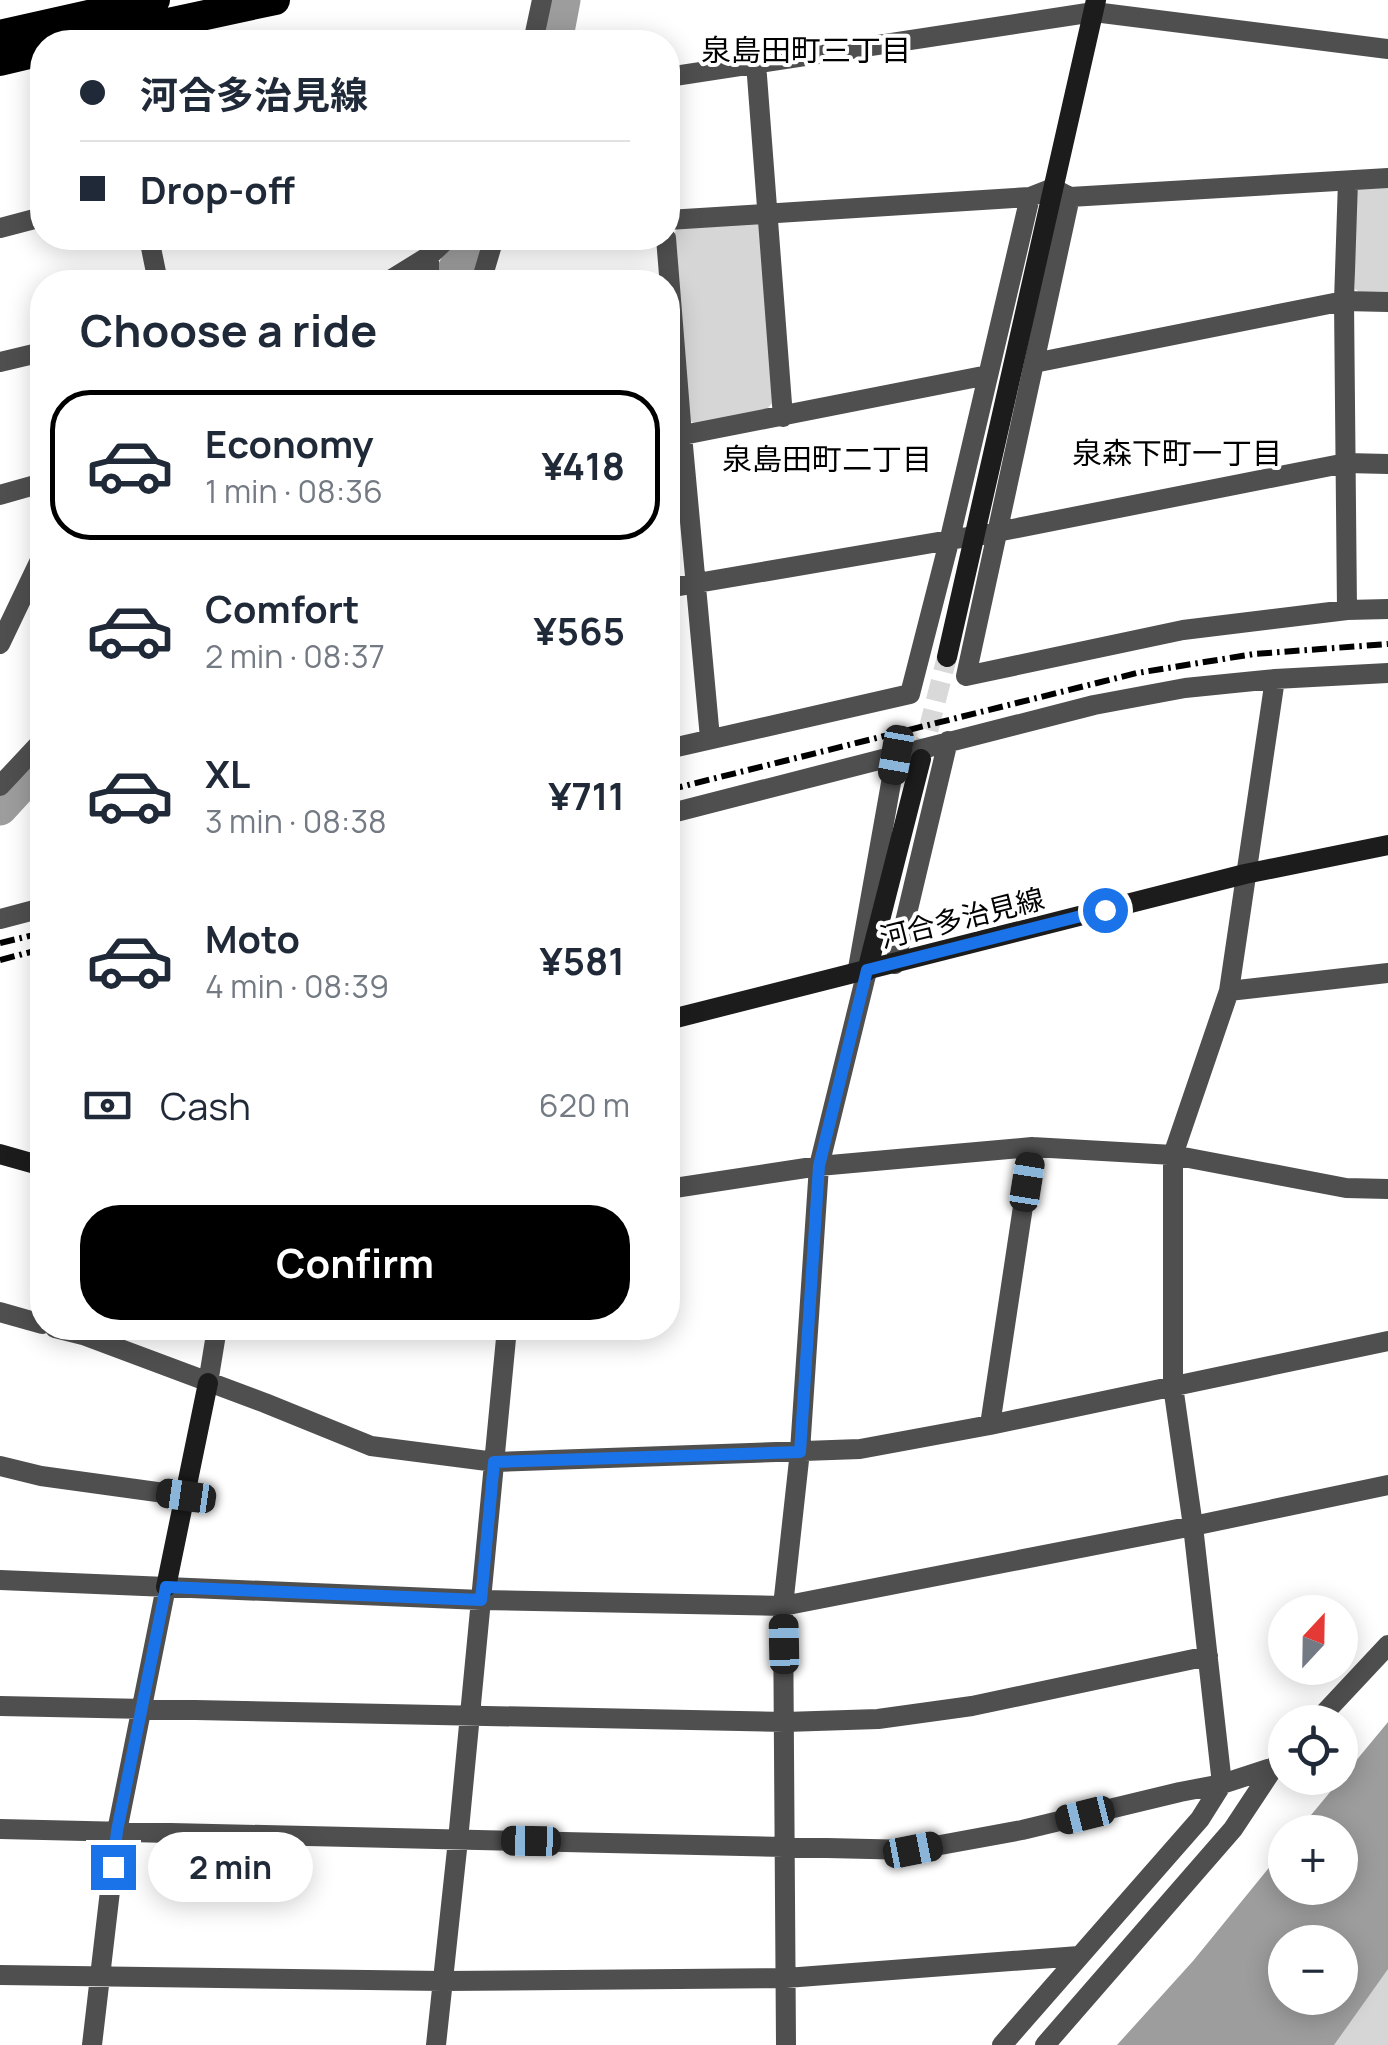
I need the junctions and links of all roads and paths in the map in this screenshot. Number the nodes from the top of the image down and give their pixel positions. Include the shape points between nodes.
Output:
1 (155, 0) edge
2 (275, 0) edge
3 (542, 0) edge
4 (1095, 6) edge
5 (98, 27) edge
6 (61, 30) edge
7 (536, 30) edge
8 (30, 33) edge
9 (0, 35) edge
10 (1388, 49) edge
11 (30, 54) edge
12 (0, 61) edge
13 (756, 63) junction
14 (680, 75) edge
15 (1388, 178) edge
16 (1348, 181) junction
17 (1062, 193) junction
18 (1030, 198) junction
19 (768, 212) junction
20 (680, 219) edge
21 (30, 220) edge
22 (0, 228) edge
23 (435, 250) edge
24 (429, 256) junction
25 (406, 270) edge
26 (429, 270) edge
27 (1344, 301) junction
28 (1388, 302) edge
29 (30, 355) edge
30 (0, 362) edge
31 (1034, 363) junction
32 (988, 376) junction
33 (783, 417) junction
34 (680, 436) edge
35 (1346, 464) junction
36 (1388, 464) edge
37 (680, 477) edge
38 (30, 486) edge
39 (0, 495) edge
40 (997, 532) junction
41 (950, 538) junction
42 (30, 581) edge
43 (696, 582) junction
44 (680, 585) edge
45 (1388, 609) edge
46 (1347, 610) junction
47 (0, 644) edge
48 (946, 657) tunnel mouth
49 (1388, 673) edge
50 (1274, 679) junction
51 (710, 738) junction
52 (948, 741) junction
53 (680, 747) edge
54 (30, 754) edge
55 (896, 755) junction
56 (920, 759) tunnel mouth
57 (0, 786) edge
58 (680, 811) edge
59 (1388, 845) edge
60 (1245, 874) junction
61 (30, 911) edge
62 (0, 919) edge
63 (894, 964) junction
64 (862, 972) junction
65 (1388, 973) edge
66 (1229, 992) junction
67 (680, 1017) edge
68 (1032, 1148) junction
69 (0, 1154) edge
70 (1173, 1155) junction
71 (30, 1163) edge
72 (819, 1166) junction
73 (680, 1186) edge
74 (1388, 1189) edge
75 (0, 1312) edge
76 (30, 1321) edge
77 (94, 1340) edge
78 (215, 1340) edge
79 (506, 1340) edge
80 (1388, 1342) edge
81 (208, 1383) junction
82 (1173, 1386) junction
83 (990, 1425) junction
84 (800, 1452) junction
85 (494, 1462) junction
86 (0, 1466) edge
87 (1388, 1485) edge
88 (186, 1496) junction
89 (1193, 1526) junction
90 (0, 1580) edge
91 (166, 1587) junction
92 (481, 1600) junction
93 (783, 1606) junction
94 (1388, 1645) edge
95 (1208, 1656) junction
96 (1332, 1705) edge
97 (0, 1706) edge
98 (142, 1709) junction
99 (468, 1716) junction
100 (785, 1722) junction
101 (1268, 1766) edge
102 (1268, 1778) edge
103 (1222, 1784) junction
104 (0, 1828) edge
105 (117, 1831) junction
106 (458, 1840) junction
107 (786, 1847) junction
108 (1079, 1956) junction
109 (0, 1975) edge
110 (100, 1976) junction
111 (786, 1978) junction
112 (443, 1981) junction
113 (92, 2045) edge
114 (436, 2045) edge
115 (786, 2045) edge
116 (1002, 2045) edge
117 (1044, 2045) edge

1 - 5 highway
2 - 5 highway
3 - 7 street
4 - 10 street
4 - 13 street
4 - 17 street
5 - 6 highway
8 - 9 highway
11 - 12 highway
13 - 14 street
13 - 19 street
15 - 16 street
16 - 17 street
16 - 27 street
17 - 18 street
17 - 31 street
17 - 48 street
18 - 19 street
18 - 32 street
19 - 20 street
19 - 33 street
21 - 22 street
23 - 24 street
24 - 25 street
24 - 26 street
27 - 28 street
27 - 31 street
27 - 35 street
29 - 30 street
31 - 40 street
32 - 33 street
32 - 41 street
33 - 34 street
35 - 36 street
35 - 40 street
35 - 46 street
37 - 43 street
38 - 39 street
40 - 41 street
40 - 46 street via 966,676 1183,630
41 - 43 street
41 - 51 street via 910,694
42 - 47 street
43 - 44 street
43 - 51 street
45 - 46 street
49 - 50 street
50 - 52 street via 1094,704
50 - 60 street
51 - 53 street
52 - 55 street
52 - 63 street
54 - 57 street
55 - 58 street
55 - 64 street
56 - 64 street
59 - 60 street, 河合多治見線
60 - 63 street, 河合多治見線
60 - 66 street
61 - 62 street
63 - 64 street, 河合多治見線
64 - 67 street, 河合多治見線
64 - 72 street
65 - 66 street
66 - 70 street
68 - 70 street
68 - 72 street
68 - 83 street
69 - 71 street
70 - 74 street via 1346,1188
70 - 82 street
72 - 73 street
72 - 84 street
75 - 76 street
77 - 81 street
78 - 81 street
79 - 85 street
80 - 82 street
81 - 85 street via 371,1446
81 - 88 street
82 - 83 street
82 - 89 street
83 - 84 street via 860,1449
84 - 85 street
84 - 93 street
85 - 92 street
86 - 88 street
87 - 89 street
88 - 91 street
89 - 93 street
89 - 95 street
90 - 91 street
91 - 92 street
91 - 98 street
92 - 93 street
92 - 99 street
93 - 100 street
94 - 96 street
95 - 100 street via 972,1706
95 - 103 street
97 - 98 street
98 - 99 street
98 - 105 street
99 - 100 street
99 - 106 street
100 - 107 street
101 - 103 street
102 - 117 street via 1233,1829
103 - 107 street via 913,1850
103 - 108 street via 1200,1819
104 - 105 street
105 - 106 street
105 - 110 street
106 - 107 street
106 - 112 street
107 - 111 street
108 - 111 street
108 - 116 street
109 - 110 street
110 - 112 street
110 - 113 street
111 - 112 street
111 - 115 street
112 - 114 street

